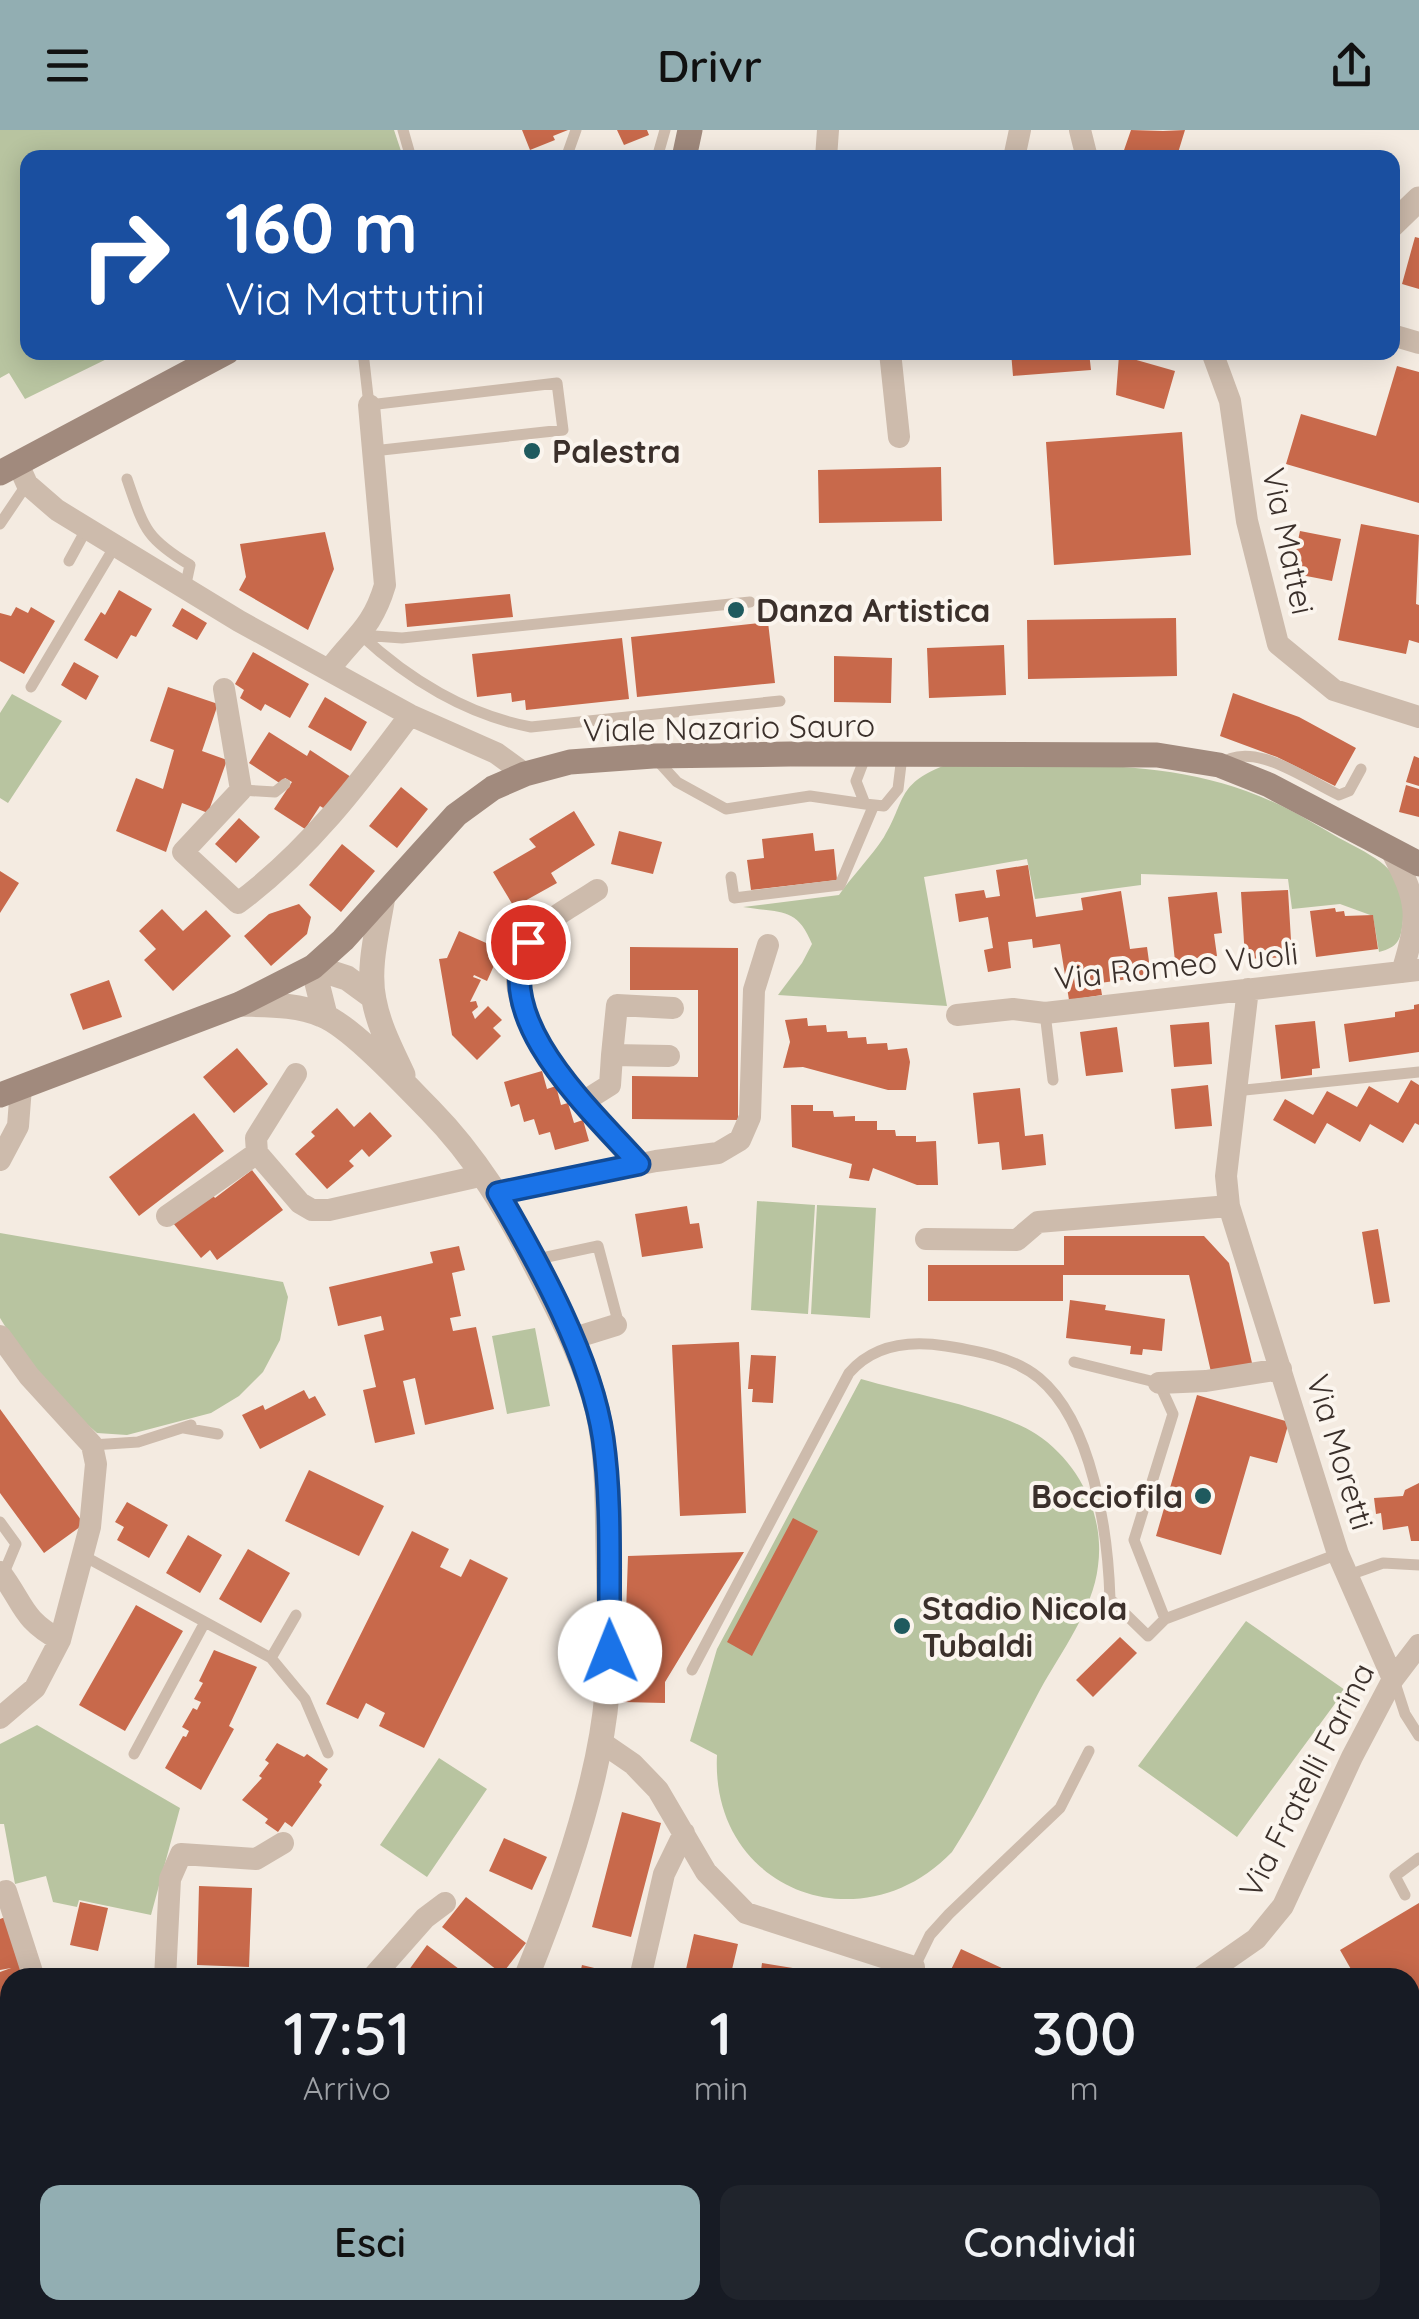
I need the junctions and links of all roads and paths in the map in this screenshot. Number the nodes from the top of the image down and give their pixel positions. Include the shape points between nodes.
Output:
1 (1419, 199) edge
2 (1400, 217) edge
3 (213, 360) edge
4 (364, 360) edge
5 (891, 360) edge
6 (1215, 360) edge
7 (369, 405) junction
8 (899, 436) dead end
9 (374, 451) junction
10 (15, 474) edge
11 (127, 479) dead end
12 (0, 524) edge
13 (87, 528) junction
14 (115, 546) junction
15 (69, 561) dead end
16 (185, 588) junction
17 (750, 602) dead end
18 (361, 635) junction
19 (329, 670) junction
20 (31, 687) dead end
21 (224, 689) dead end
22 (780, 701) dead end
23 (410, 716) junction
24 (1419, 716) edge
25 (866, 755) junction
26 (652, 756) junction
27 (902, 756) junction
28 (1218, 765) junction
29 (1361, 768) dead end
30 (524, 774) junction
31 (285, 784) dead end
32 (241, 790) junction
33 (869, 805) junction
34 (1391, 850) junction
35 (1419, 864) edge
36 (731, 877) dead end
37 (597, 890) dead end
38 (383, 896) junction
39 (1419, 922) edge
40 (768, 945) dead end
41 (313, 967) junction
42 (1411, 971) edge
43 (1248, 989) junction
44 (373, 997) junction
45 (240, 1004) junction
46 (673, 1008) dead end
47 (1045, 1013) junction
48 (325, 1015) junction
49 (957, 1015) dead end
50 (612, 1054) junction
51 (669, 1056) dead end
52 (1419, 1072) edge
53 (296, 1074) dead end
54 (1053, 1080) dead end
55 (410, 1089) junction
56 (11, 1091) edge
57 (1235, 1091) junction
58 (583, 1102) junction
59 (257, 1153) junction
60 (0, 1160) edge
61 (639, 1164) junction
62 (491, 1184) junction
63 (1229, 1206) junction
64 (167, 1216) dead end
65 (926, 1238) dead end
66 (533, 1260) junction
67 (616, 1325) joint
68 (0, 1336) edge
69 (571, 1338) junction
70 (1074, 1362) dead end
71 (1281, 1369) junction
72 (1159, 1383) junction
73 (218, 1434) dead end
74 (92, 1446) junction
75 (0, 1522) edge
76 (82, 1555) junction
77 (1419, 1564) edge
78 (1342, 1565) junction
79 (2, 1573) edge
80 (296, 1615) dead end
81 (1165, 1619) junction
82 (205, 1622) junction
83 (60, 1640) junction
84 (1419, 1645) edge
85 (271, 1658) junction
86 (692, 1670) dead end
87 (1393, 1678) junction
88 (0, 1718) edge
89 (1419, 1736) edge
90 (600, 1742) junction
91 (1089, 1751) dead end
92 (328, 1753) dead end
93 (134, 1754) dead end
94 (684, 1833) junction
95 (284, 1844) dead end
96 (1419, 1858) edge
97 (6, 1892) dead end
98 (1404, 1894) dead end
99 (445, 1902) dead end
100 (31, 1968) edge
101 (166, 1968) edge
102 (381, 1968) edge
103 (530, 1968) edge
104 (642, 1968) edge
105 (901, 1968) edge
106 (914, 1968) edge
107 (1214, 1968) edge

1 - 2 street
3 - 10 main road
4 - 7 lane
5 - 8 street
6 - 24 street, Via Mattei via 1230,402 1247,521 1278,644 1334,690
7 - 9 street
7 - 9 lane via 558,383 563,430
9 - 18 street via 385,585
10 - 12 lane
10 - 13 street
11 - 16 lane via 156,544 190,565
13 - 14 street
13 - 15 lane
14 - 16 street
14 - 20 lane
16 - 19 street
17 - 18 lane via 402,638
18 - 19 street
18 - 22 lane via 400,670 452,699 531,727
19 - 23 street
21 - 32 street
23 - 30 street via 496,753
23 - 32 street via 337,812 238,903 184,852
25 - 26 main road, Viale Nazario Sauro
25 - 27 main road, Viale Nazario Sauro
25 - 33 lane via 856,781
26 - 30 main road, Viale Nazario Sauro via 570,762
26 - 33 lane via 677,782 726,809 810,796
27 - 28 main road, Viale Nazario Sauro via 1157,755
27 - 33 lane via 898,789 884,806
28 - 29 lane via 1230,756 1251,756 1339,795 1355,784
28 - 34 main road, Viale Nazario Sauro via 1269,784
30 - 38 main road, Viale Nazario Sauro via 456,815
31 - 32 lane via 275,792
33 - 36 lane via 840,885 734,898
34 - 35 main road, Viale Nazario Sauro
34 - 39 street, Via Romeo Vuoli
37 - 58 street via 528,942 519,968 528,1020
38 - 41 main road, Viale Nazario Sauro
38 - 44 street
39 - 42 street, Via Romeo Vuoli
40 - 61 street via 754,990 751,1106 744,1134 718,1153
41 - 44 street via 347,978
41 - 45 main road, Viale Nazario Sauro
41 - 48 street
42 - 43 street, Via Romeo Vuoli
43 - 47 street, Via Romeo Vuoli
43 - 57 street, Via Moretti
44 - 55 street
45 - 48 street
45 - 56 main road, Viale Nazario Sauro
46 - 50 street via 618,1004
47 - 49 street, Via Romeo Vuoli
47 - 54 lane
48 - 55 street
50 - 51 street
50 - 58 street via 610,1085
52 - 57 lane
53 - 59 street via 256,1138
55 - 62 street
56 - 60 street via 18,1126
57 - 63 street, Via Moretti
58 - 61 street
59 - 62 street via 312,1210
59 - 64 street
61 - 62 street
62 - 66 street
63 - 65 street via 1038,1222 1017,1240
63 - 71 street, Via Moretti
66 - 67 lane via 598,1246
66 - 69 street
67 - 69 street
68 - 74 street
69 - 90 street via 598,1413 606,1471 610,1652
70 - 72 lane, Via Moretti
71 - 72 street, Via Moretti
71 - 78 street, Via Moretti
72 - 81 lane via 1173,1414 1134,1540
73 - 74 lane via 187,1426 138,1442
74 - 76 street via 96,1464
75 - 79 lane via 16,1544
76 - 82 lane
76 - 83 street
77 - 78 lane
78 - 81 lane, Via Moretti
78 - 87 street, Via Moretti
79 - 83 street via 24,1613
80 - 85 lane
81 - 86 lane, Via Moretti via 1148,1636 1110,1598 1104,1521 1084,1450 1040,1378 985,1353 909,1342 863,1357 849,1373
82 - 85 lane
82 - 93 lane
83 - 88 street via 35,1688
84 - 87 street, Via Fratelli Farina
85 - 92 lane via 305,1699
87 - 89 lane
87 - 107 street, Via Fratelli Farina via 1283,1906 1256,1938
90 - 94 street via 658,1790
90 - 103 street
91 - 106 lane via 1060,1808 948,1914
94 - 104 street via 664,1874
94 - 105 street via 706,1872 746,1914
95 - 101 street via 256,1859 180,1854 170,1879
96 - 98 lane via 1394,1876
97 - 100 street
99 - 102 street

